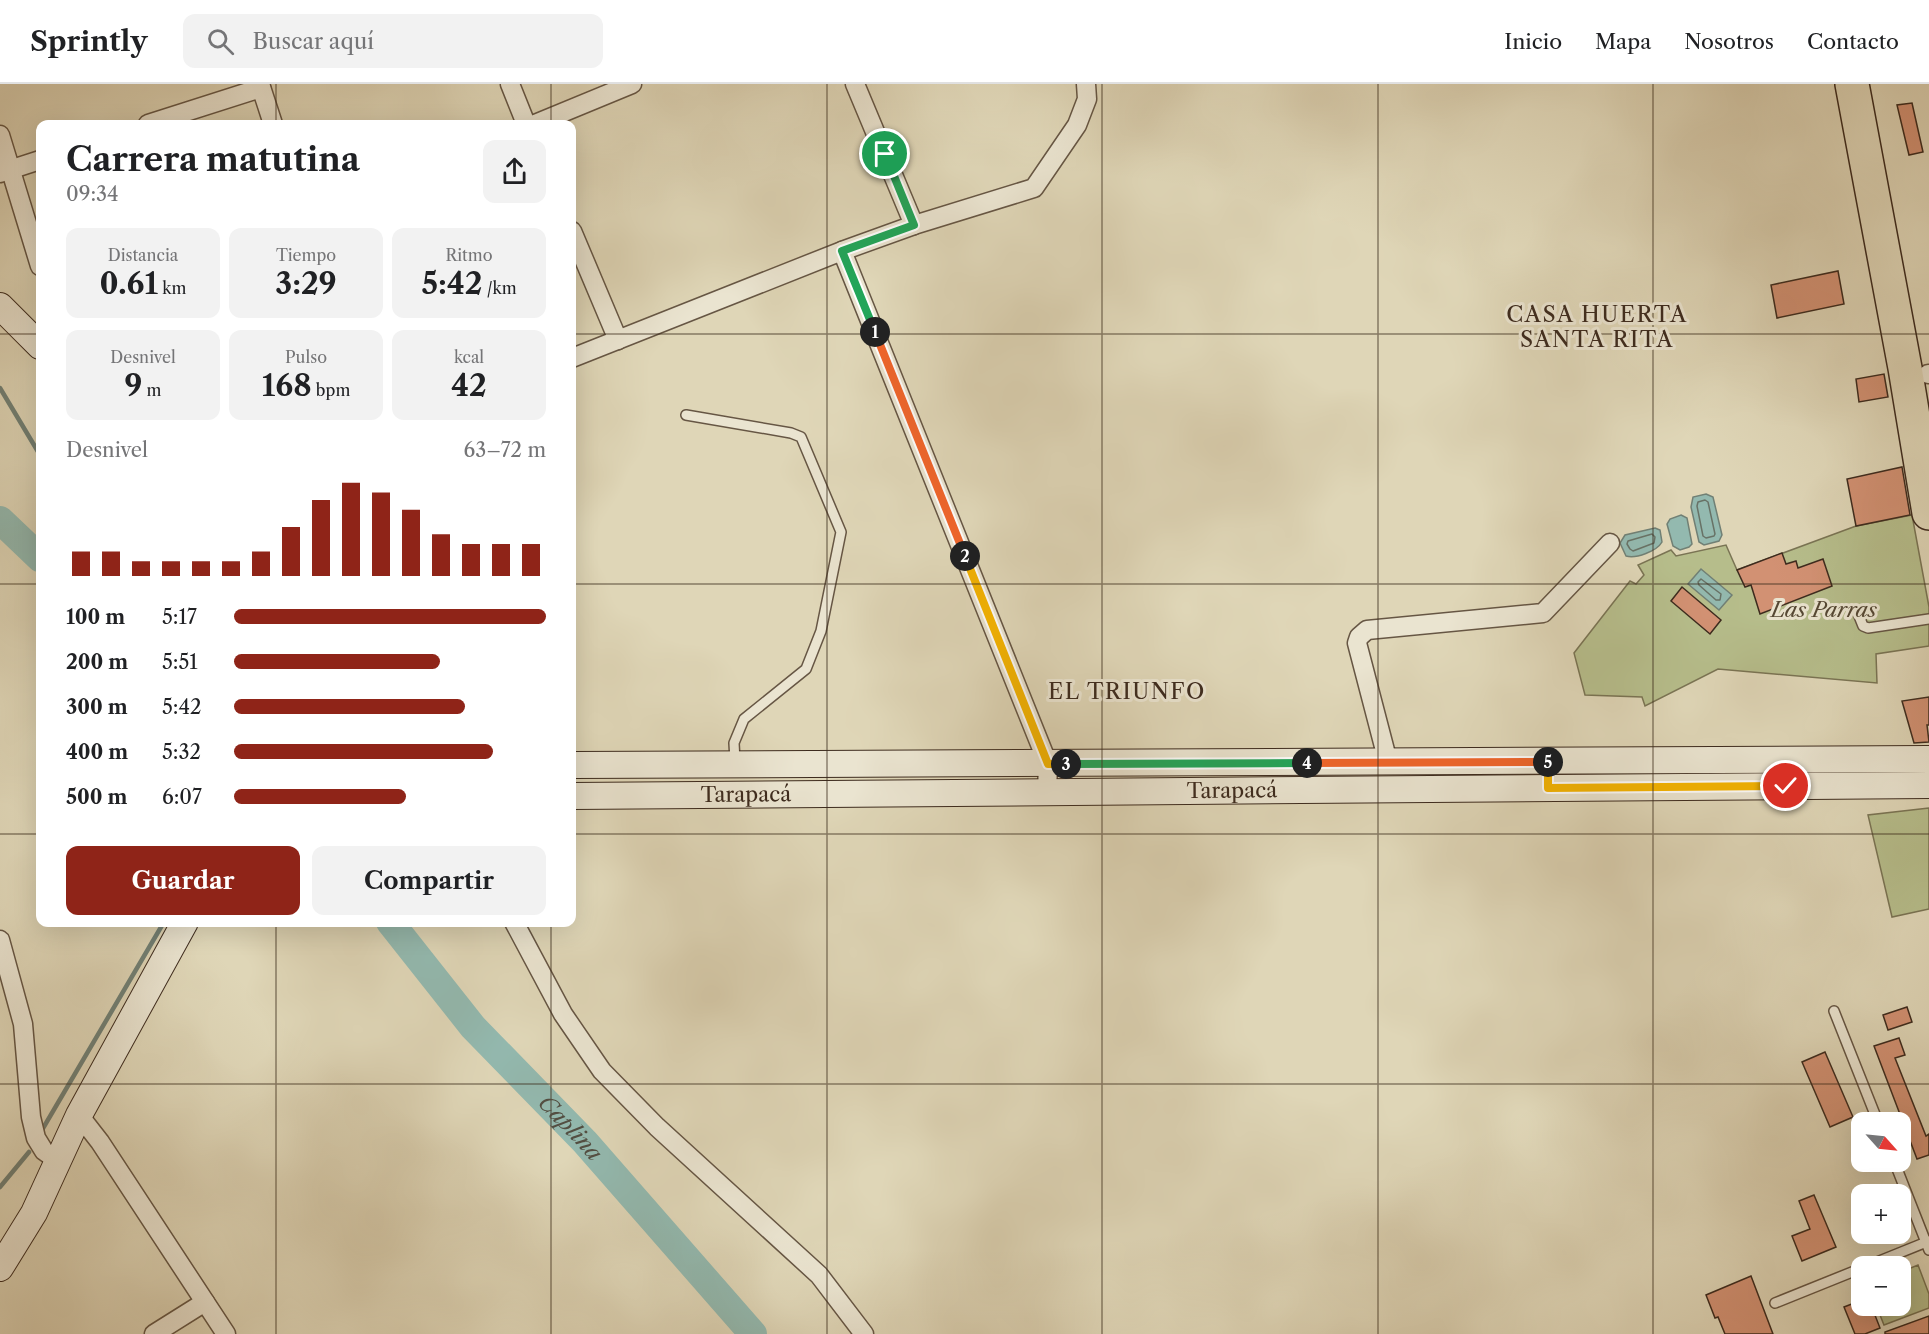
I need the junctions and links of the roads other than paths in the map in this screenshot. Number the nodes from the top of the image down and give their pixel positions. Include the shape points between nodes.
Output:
1 (510, 84) edge
2 (632, 84) edge
3 (855, 84) edge
4 (1086, 84) edge
5 (1852, 84) edge
6 (1875, 84) edge
7 (260, 86) edge
8 (159, 120) edge
9 (272, 120) edge
10 (524, 120) edge
11 (545, 120) edge
12 (1871, 130) junction
13 (0, 135) edge
14 (36, 161) edge
15 (5, 171) edge
16 (914, 225) junction
17 (576, 240) edge
18 (842, 251) junction
19 (36, 255) edge
20 (0, 306) edge
21 (618, 340) junction
22 (36, 342) edge
23 (576, 356) edge
24 (1923, 369) edge
25 (686, 416) dead end
26 (1928, 501) edge
27 (1610, 543) dead end
28 (1857, 611) dead end
29 (1929, 619) edge
30 (1929, 759) edge
31 (1864, 760) junction
32 (1359, 762) junction
33 (1388, 762) junction
34 (1548, 762) junction
35 (1216, 763) junction
36 (735, 764) junction
37 (1048, 764) junction
38 (576, 765) edge
39 (1865, 785) junction
40 (1929, 785) edge
41 (1548, 788) junction
42 (1359, 789) junction
43 (1217, 790) junction
44 (1047, 792) junction
45 (735, 795) junction
46 (576, 796) edge
47 (182, 927) edge
48 (517, 927) edge
49 (0, 940) edge
50 (1834, 1011) dead end
51 (1874, 1112) edge
52 (79, 1115) junction
53 (58, 1161) junction
54 (1899, 1172) edge
55 (1928, 1244) edge
56 (1895, 1256) edge
57 (0, 1268) edge
58 (1851, 1272) edge
59 (205, 1302) junction
60 (1775, 1303) dead end
61 (154, 1334) edge
62 (226, 1334) edge
63 (864, 1334) edge

1 - 10 street
2 - 11 street
3 - 16 street
4 - 16 street via 1087,99 1077,125 1034,188
5 - 12 highway
6 - 12 highway
7 - 8 street
7 - 9 street
12 - 24 highway
13 - 15 street
14 - 15 street
15 - 19 street
16 - 18 street
17 - 21 street
18 - 21 street
18 - 37 street
20 - 22 main road
21 - 23 street
24 - 26 highway
25 - 36 lane via 801,437 841,532 821,631 806,669 744,719 734,743
27 - 33 street via 1543,613 1367,630 1359,637 1357,643
28 - 29 lane via 1863,626 1868,628
30 - 31 main road, Tarapacá
31 - 34 main road, Tarapacá
31 - 39 main road
32 - 33 main road, Tarapacá
32 - 35 main road, Tarapacá
32 - 42 main road
33 - 34 main road, Tarapacá
34 - 41 main road
35 - 37 main road, Tarapacá
35 - 43 main road
36 - 37 main road, Tarapacá
36 - 38 main road, Tarapacá
36 - 45 main road
37 - 44 street
39 - 40 main road, Tarapacá
39 - 41 main road, Tarapacá
41 - 42 main road, Tarapacá
42 - 43 main road, Tarapacá
43 - 44 main road, Tarapacá
44 - 45 main road, Tarapacá
45 - 46 main road, Tarapacá
47 - 52 main road
48 - 63 street via 562,1014 602,1071 657,1127 819,1275
49 - 53 street via 23,1024 36,1138 44,1151
50 - 51 lane
52 - 53 main road
52 - 59 street
53 - 57 main road via 34,1213
54 - 55 lane
55 - 56 lane
58 - 60 lane
59 - 61 street
59 - 62 street

